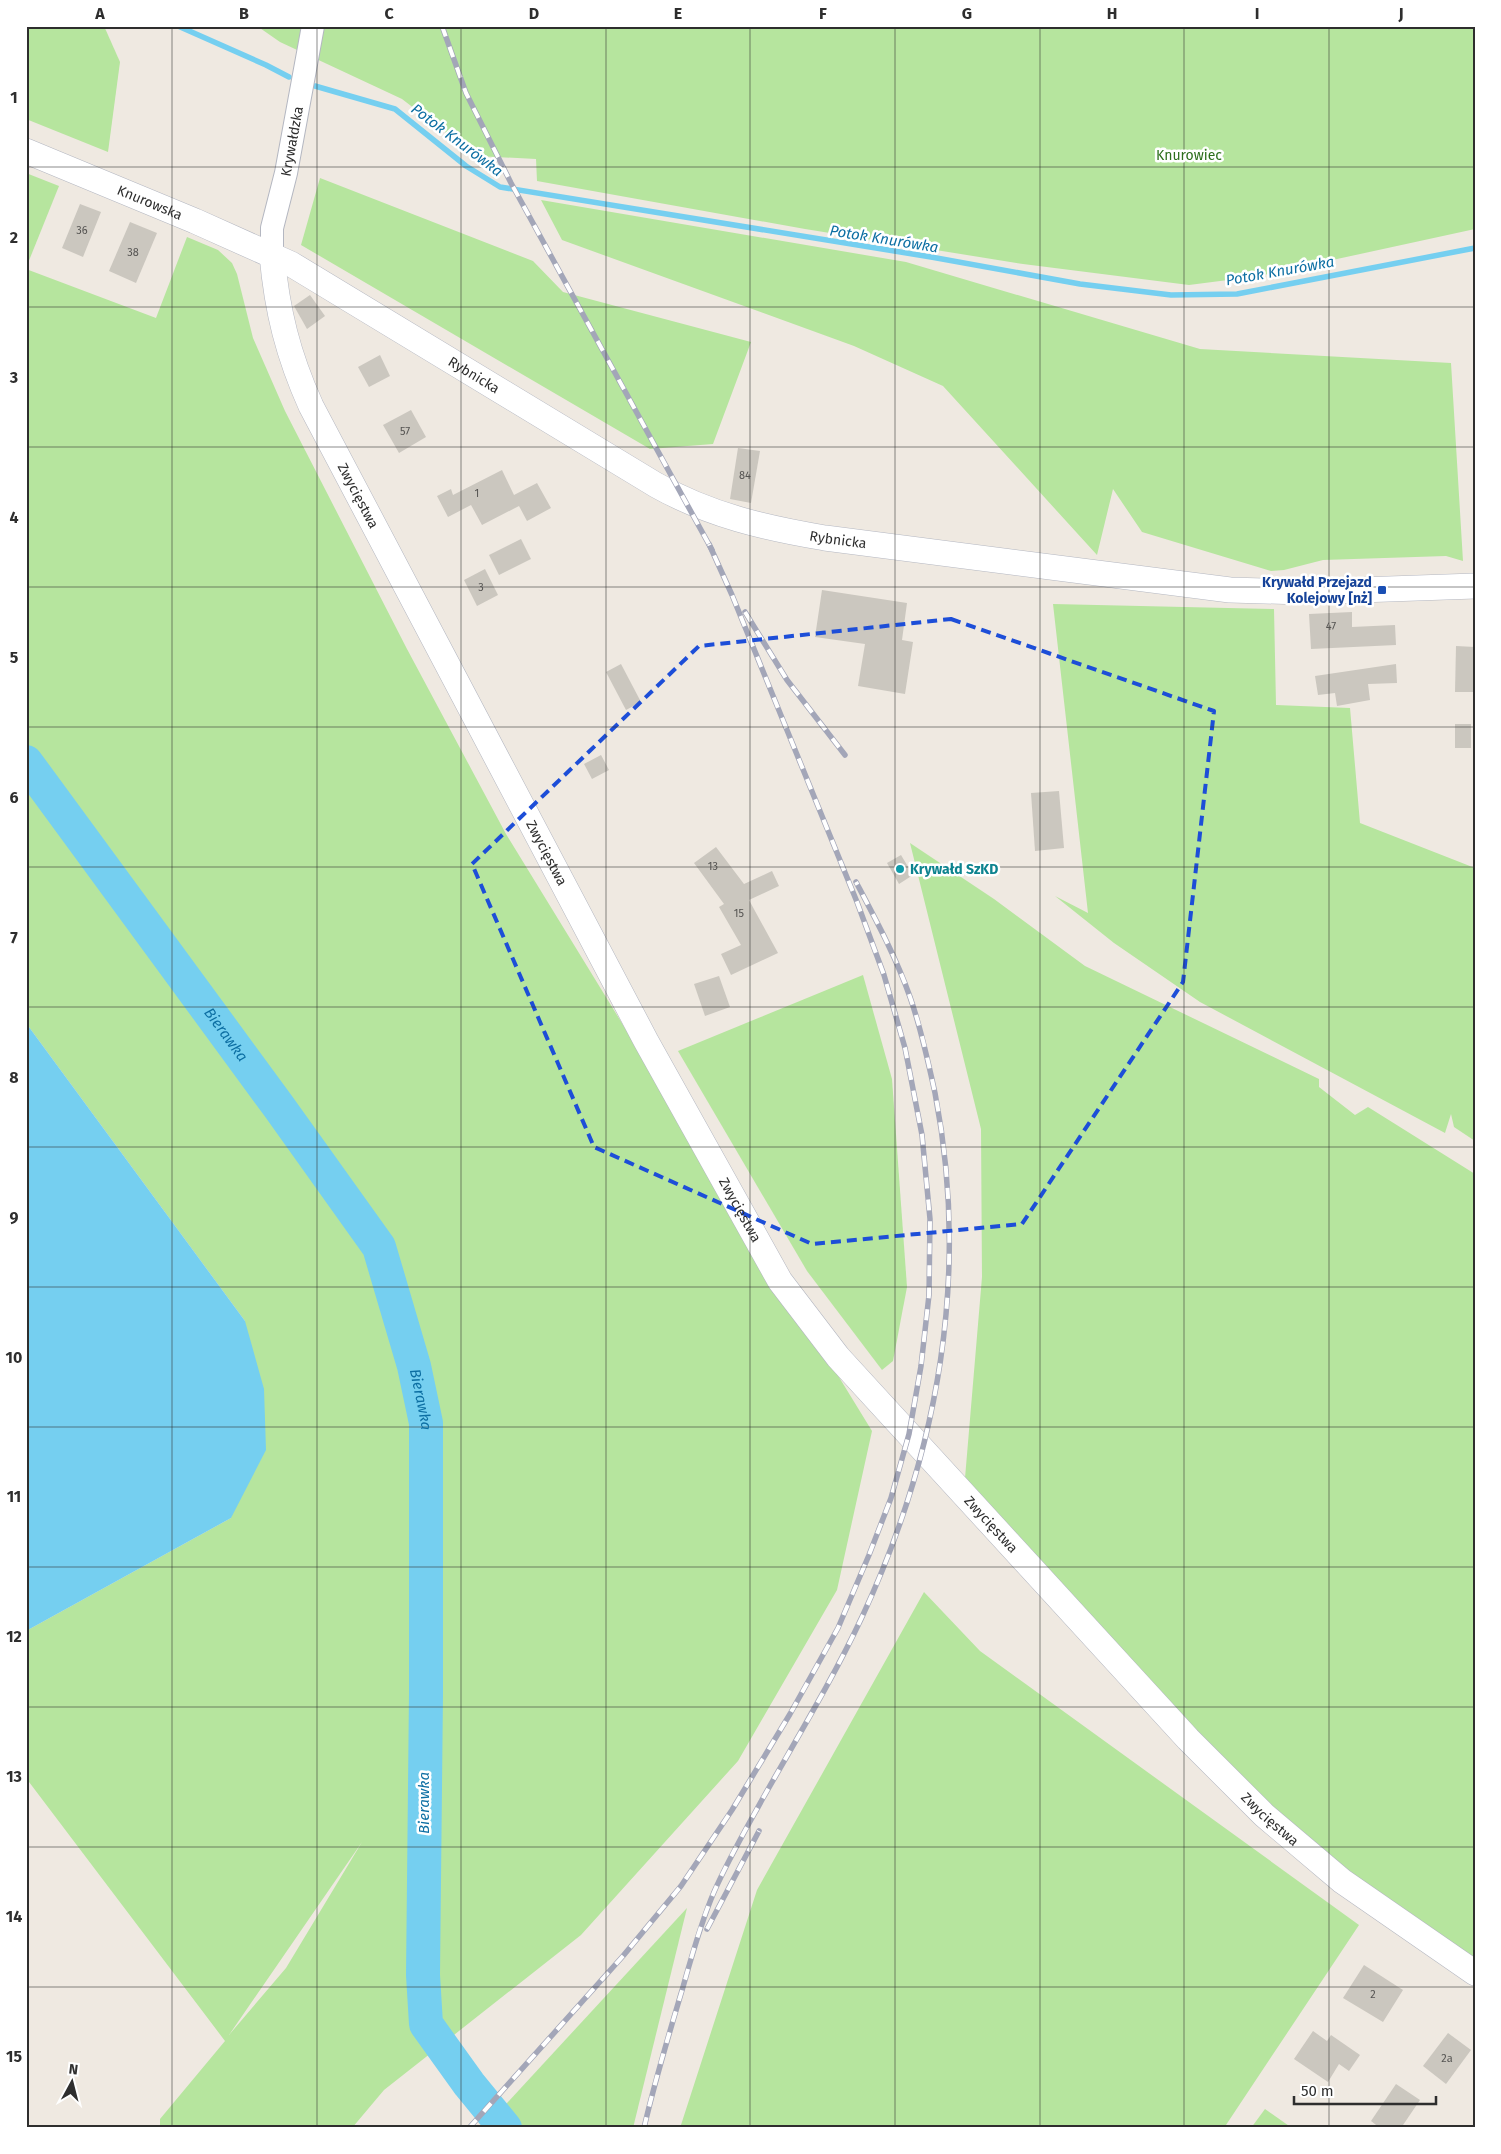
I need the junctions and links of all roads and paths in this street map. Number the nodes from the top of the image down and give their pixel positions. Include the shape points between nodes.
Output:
1 (313, 26) edge
2 (26, 151) edge
3 (272, 255) junction
4 (1475, 586) edge
5 (1475, 1973) edge

1 - 3 street, Krywałdzka via 286,173 273,223
2 - 3 main road, Knurowska
3 - 4 main road, Rybnicka via 656,485 690,503 743,522 825,538 1230,590 1302,592
3 - 5 main road, Zwycięstwa via 284,334 311,406 637,1024 780,1281 838,1357 1188,1739 1264,1815 1342,1881

